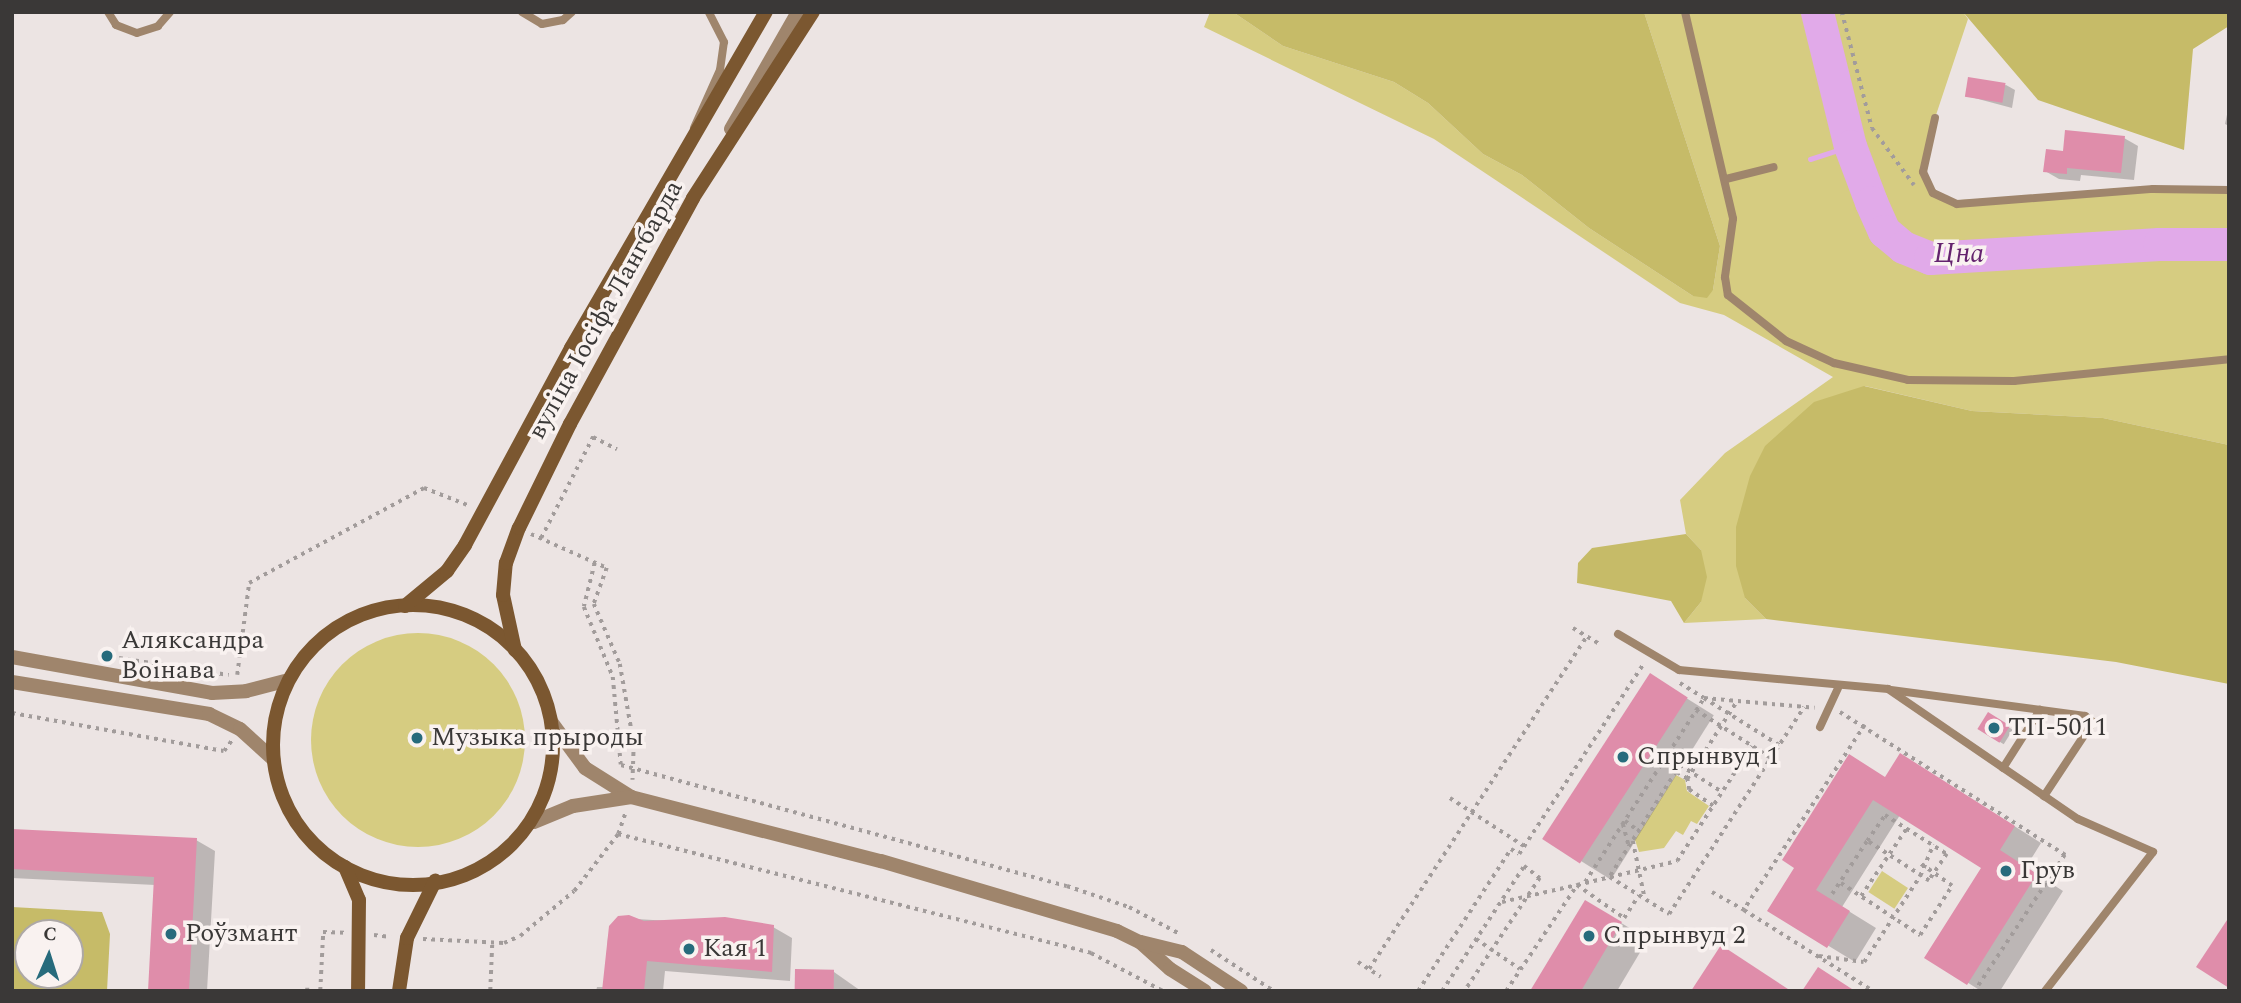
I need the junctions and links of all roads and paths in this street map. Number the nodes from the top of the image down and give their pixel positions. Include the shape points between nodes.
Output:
1 (108, 12) edge
2 (170, 12) edge
3 (522, 12) edge
4 (572, 12) edge
5 (709, 12) edge
6 (766, 12) edge
7 (798, 12) edge
8 (813, 12) edge
9 (1685, 12) edge
10 (1842, 12) edge
11 (1935, 118) dead end
12 (691, 142) junction
13 (1774, 167) dead end
14 (1726, 178) junction
15 (1917, 188) dead end
16 (2229, 190) edge
17 (693, 198) junction
18 (2229, 359) edge
19 (617, 449) dead end
20 (541, 538) dead end
21 (595, 563) dead end
22 (405, 606) junction
23 (1573, 628) dead end
24 (1618, 634) dead end
25 (1587, 636) junction
26 (1601, 645) dead end
27 (516, 651) junction
28 (12, 657) edge
29 (1657, 669) dead end
30 (1669, 676) dead end
31 (285, 681) junction
32 (12, 682) edge
33 (1839, 686) junction
34 (1888, 689) junction
35 (1704, 698) junction
36 (1737, 701) junction
37 (1804, 707) junction
38 (1829, 709) junction
39 (1696, 710) junction
40 (2040, 710) junction
41 (1730, 713) junction
42 (552, 723) junction
43 (1865, 725) junction
44 (1722, 727) junction
45 (1820, 727) dead end
46 (1779, 745) junction
47 (1752, 747) junction
48 (1667, 757) junction
49 (1771, 758) junction
50 (273, 759) junction
51 (635, 768) junction
52 (2003, 768) junction
53 (1691, 773) junction
54 (1687, 779) junction
55 (1722, 792) junction
56 (2044, 796) junction
57 (631, 797) junction
58 (1450, 797) dead end
59 (1713, 806) junction
60 (1472, 812) junction
61 (534, 822) junction
62 (1624, 823) junction
63 (1907, 828) junction
64 (1639, 831) junction
65 (618, 834) junction
66 (1633, 841) junction
67 (1867, 841) junction
68 (1933, 845) junction
69 (1524, 846) junction
70 (1629, 846) junction
71 (1889, 855) junction
72 (1921, 864) junction
73 (345, 867) junction
74 (1639, 870) junction
75 (1934, 874) junction
76 (1920, 876) junction
77 (1610, 877) junction
78 (435, 881) junction
79 (1585, 882) junction
80 (1840, 882) junction
81 (1577, 885) junction
82 (1712, 892) dead end
83 (1832, 894) dead end
84 (1639, 895) junction
85 (1861, 896) junction
86 (1527, 897) junction
87 (1645, 899) junction
88 (1500, 903) junction
89 (1129, 907) dead end
90 (1744, 910) junction
91 (1893, 917) junction
92 (323, 932) dead end
93 (520, 936) dead end
94 (1476, 939) junction
95 (1140, 942) junction
96 (492, 943) dead end
97 (1492, 950) junction
98 (1817, 955) junction
99 (1358, 961) dead end
100 (1369, 969) junction
101 (1520, 969) junction
102 (1381, 976) dead end
103 (320, 991) edge
104 (358, 991) edge
105 (399, 991) edge
106 (490, 991) edge
107 (1163, 991) edge
108 (1205, 991) edge
109 (1241, 991) edge
110 (1418, 991) edge
111 (1442, 991) edge
112 (1465, 991) edge
113 (1506, 991) edge
114 (1873, 991) edge
115 (1975, 991) edge
116 (2045, 991) edge

1 - 2 lane via 117,25 137,33 158,26
3 - 4 lane via 542,24 564,20
5 - 12 lane via 724,42 720,70 697,117
6 - 12 main road, вуліца Іосіфа Лангбарда
7 - 17 street
8 - 17 main road, вуліца Іосіфа Лангбарда
9 - 14 lane
10 - 15 path via 1872,128
11 - 16 lane via 1923,172 1933,193 1950,203 2164,189
12 - 22 main road, вуліца Іосіфа Лангбарда via 464,545 447,571
13 - 14 lane
14 - 18 lane via 1733,219 1725,277 1728,295 1786,341 1834,363 1908,380 2014,381
17 - 27 main road, вуліца Іосіфа Лангбарда via 519,528 506,563 503,595
19 - 20 path via 593,437
21 - 51 path via 583,607 613,677 621,765
22 - 27 main road via 465,616
22 - 31 main road via 365,613 329,631 299,659
23 - 25 path
24 - 33 lane via 1679,670
25 - 26 path
25 - 60 path
27 - 42 main road via 539,684
28 - 31 street via 212,693 246,691
29 - 69 path via 1645,662
30 - 35 path
31 - 50 main road via 274,706
32 - 50 street via 209,714 240,729
33 - 34 lane
33 - 38 lane
34 - 40 lane
34 - 52 lane
35 - 36 path
35 - 39 path
35 - 41 path
36 - 37 path
36 - 41 path
37 - 38 path
37 - 46 path
38 - 43 path via 1847,713
38 - 45 lane
39 - 44 path
39 - 48 path
40 - 52 lane
40 - 56 lane via 2085,716 2093,722
41 - 44 path
41 - 46 path
42 - 57 street via 585,768
42 - 61 main road via 554,764
43 - 90 path
43 - 115 path via 2065,855
44 - 47 path
44 - 53 path
46 - 49 path
47 - 49 path
47 - 55 path
48 - 53 path
48 - 62 path
49 - 87 path via 1669,915
50 - 73 main road via 279,790 295,816
51 - 57 path
51 - 89 path
52 - 56 lane
53 - 54 path
53 - 55 path
54 - 59 path via 1689,790
54 - 64 path via 1676,772
55 - 59 path
56 - 116 lane via 2078,819 2153,852
57 - 61 street via 573,806
57 - 65 path
57 - 95 street via 1016,899
58 - 60 path
59 - 74 path via 1677,861
60 - 69 path
60 - 100 path
61 - 78 main road via 493,863
62 - 64 path
62 - 70 path
62 - 79 path
63 - 67 path via 1885,815
63 - 68 path
63 - 71 path
64 - 66 path
65 - 93 path via 574,891
65 - 107 path via 1091,953
66 - 70 path
66 - 74 path
67 - 71 path
67 - 80 path
68 - 72 path
68 - 75 path via 1947,854
69 - 110 path via 1519,854 1511,849
70 - 77 path
71 - 76 path
71 - 85 path
72 - 75 path
72 - 76 path
73 - 78 main road via 389,881
73 - 104 main road via 359,900
74 - 77 path
74 - 87 path
75 - 76 path via 1929,881
75 - 91 path via 1952,886 1920,935
76 - 91 path
77 - 79 path
77 - 84 path
78 - 105 main road via 407,938
79 - 81 path
80 - 83 path
80 - 85 path
81 - 84 path via 1624,918
81 - 86 path
81 - 101 path
82 - 90 path
84 - 87 path
85 - 91 path
86 - 88 path
86 - 88 path via 1540,878 1524,866
86 - 97 path
88 - 94 path
90 - 98 path
91 - 98 path via 1864,962
92 - 103 path
94 - 97 path
94 - 111 path
95 - 108 street via 1170,969
95 - 109 street via 1182,952
96 - 106 path
97 - 101 path
97 - 112 path
98 - 114 path
99 - 100 path
100 - 102 path
101 - 113 path

